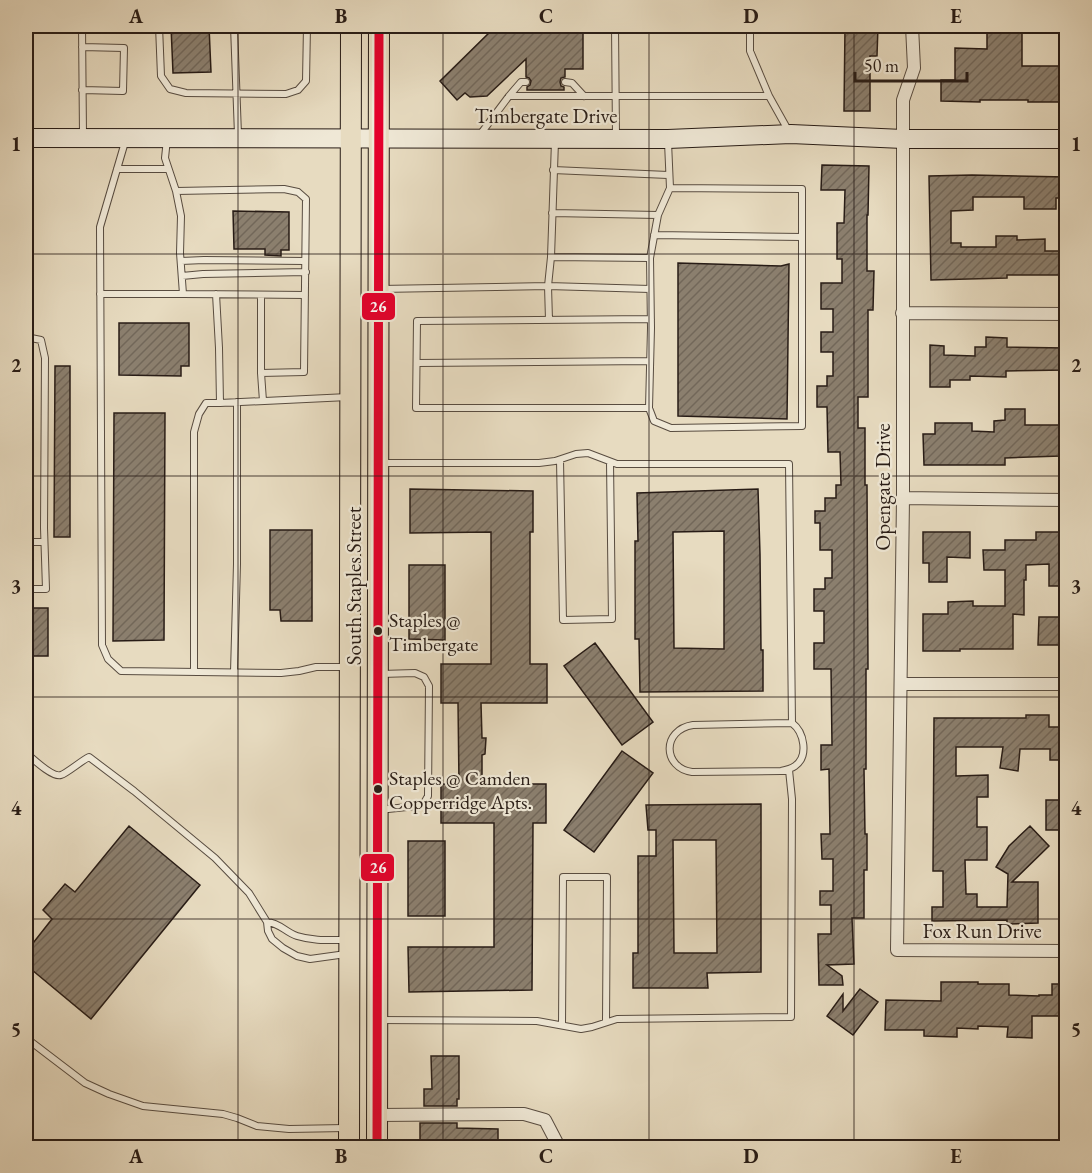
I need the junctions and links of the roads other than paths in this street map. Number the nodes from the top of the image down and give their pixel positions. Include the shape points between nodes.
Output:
1 (82, 26) edge
2 (159, 26) edge
3 (234, 26) edge
4 (307, 26) edge
5 (351, 26) edge
6 (379, 26) edge
7 (615, 26) edge
8 (750, 26) edge
9 (912, 26) edge
10 (82, 47) junction
11 (526, 82) dead end
12 (565, 82) dead end
13 (82, 90) junction
14 (236, 94) junction
15 (509, 96) junction
16 (584, 96) junction
17 (615, 96) junction
18 (769, 96) junction
19 (791, 134) junction
20 (26, 138) edge
21 (83, 138) junction
22 (126, 138) junction
23 (167, 138) junction
24 (238, 139) junction
25 (351, 139) junction
26 (379, 139) junction
27 (477, 139) junction
28 (555, 139) junction
29 (616, 139) junction
30 (668, 139) junction
31 (903, 139) junction
32 (1066, 140) edge
33 (117, 169) junction
34 (168, 169) junction
35 (553, 170) junction
36 (668, 175) junction
37 (670, 188) junction
38 (176, 191) junction
39 (552, 213) junction
40 (658, 215) junction
41 (654, 236) junction
42 (802, 237) junction
43 (551, 257) junction
44 (650, 258) junction
45 (181, 261) junction
46 (306, 261) junction
47 (306, 273) junction
48 (182, 276) junction
49 (548, 286) junction
50 (650, 289) junction
51 (379, 290) junction
52 (100, 294) junction
53 (183, 294) junction
54 (216, 294) junction
55 (261, 295) junction
56 (305, 295) junction
57 (902, 313) junction
58 (1066, 314) edge
59 (549, 320) junction
60 (651, 320) junction
61 (26, 337) edge
62 (650, 361) junction
63 (417, 363) junction
64 (261, 373) junction
65 (350, 397) junction
66 (263, 401) junction
67 (237, 402) junction
68 (220, 403) junction
69 (649, 408) junction
70 (560, 460) junction
71 (610, 462) junction
72 (378, 463) junction
73 (903, 498) junction
74 (1066, 500) edge
75 (26, 542) edge
76 (44, 542) junction
77 (26, 589) edge
78 (350, 667) junction
79 (194, 672) junction
80 (234, 672) junction
81 (378, 675) junction
82 (901, 684) junction
83 (1066, 684) edge
84 (792, 723) junction
85 (26, 753) edge
86 (789, 770) junction
87 (377, 810) junction
88 (349, 866) junction
89 (377, 921) junction
90 (267, 922) junction
91 (349, 947) junction
92 (897, 950) joint
93 (1066, 951) edge
94 (377, 991) junction
95 (377, 1020) junction
96 (606, 1022) junction
97 (562, 1025) junction
98 (26, 1038) edge
99 (377, 1115) junction
100 (349, 1138) edge
101 (376, 1148) edge
102 (556, 1148) edge

1 - 10 lane
2 - 14 lane via 160,76 170,89
3 - 14 lane
4 - 14 lane via 306,81 298,90 286,94
5 - 25 main road, South Staples Street
6 - 26 main road, South Staples Street
7 - 17 lane
8 - 18 lane via 750,51
9 - 31 street, Opengate Drive via 914,68 903,100
10 - 13 lane
10 - 13 lane via 124,48 123,91
11 - 15 lane via 521,82
12 - 16 lane via 572,83
13 - 21 lane
14 - 24 lane
15 - 16 lane
15 - 27 lane
16 - 17 lane
17 - 18 lane
17 - 29 lane
18 - 19 lane
19 - 30 street, Timbergate Drive
19 - 31 street, Timbergate Drive
20 - 21 street, Timbergate Drive
21 - 22 street, Timbergate Drive
22 - 23 street, Timbergate Drive
22 - 33 lane
23 - 24 street, Timbergate Drive
23 - 34 lane
24 - 25 street, Timbergate Drive
25 - 26 street, Timbergate Drive
25 - 65 main road, South Staples Street
26 - 27 street, Timbergate Drive
26 - 51 main road, South Staples Street
27 - 28 street, Timbergate Drive
28 - 29 street, Timbergate Drive
28 - 35 lane
29 - 30 street, Timbergate Drive
30 - 36 lane
31 - 32 street, Timbergate Drive
31 - 57 street, Opengate Drive
33 - 34 lane
33 - 52 lane via 100,227
34 - 38 lane
35 - 36 lane
35 - 39 lane
36 - 37 lane
37 - 40 lane
37 - 42 lane via 802,189
38 - 45 lane via 181,216
38 - 46 lane via 298,192 306,199
39 - 40 lane
39 - 43 lane
40 - 41 lane
41 - 42 lane
41 - 44 lane
42 - 69 lane via 802,426 671,428 654,421
43 - 44 lane
43 - 49 lane
44 - 50 lane
45 - 46 lane
45 - 48 lane
46 - 47 lane
47 - 48 lane
47 - 56 lane
48 - 53 lane
49 - 50 lane
49 - 51 lane
49 - 59 lane
50 - 60 lane
51 - 72 main road, South Staples Street
52 - 53 lane
52 - 79 lane via 102,645 108,659 121,671
53 - 54 lane
54 - 55 lane
54 - 68 lane
55 - 56 lane
55 - 64 lane
56 - 64 lane via 304,372
57 - 58 street
57 - 73 street, Opengate Drive
59 - 60 lane
59 - 63 lane via 417,321
60 - 62 lane
61 - 76 lane via 41,340 45,358
62 - 63 lane
62 - 69 lane
63 - 69 lane via 416,408
64 - 66 lane
65 - 66 lane
65 - 78 main road, South Staples Street
66 - 67 lane
67 - 68 lane
67 - 80 lane
68 - 79 lane via 206,403 194,432
70 - 71 lane via 588,453
70 - 71 lane via 562,620 612,619
70 - 72 lane
71 - 84 lane via 789,464
72 - 81 main road, South Staples Street
73 - 74 street
73 - 82 street, Opengate Drive
75 - 76 lane
76 - 77 lane via 46,589
78 - 80 lane via 281,673
78 - 88 main road, South Staples Street
79 - 80 lane
81 - 87 main road, South Staples Street
81 - 87 lane via 424,677 429,697 428,796 424,804 416,807
82 - 83 street
82 - 92 street, Opengate Drive
84 - 86 lane via 800,732 803,752 800,761
84 - 86 lane via 684,726 675,733 670,746 673,760 686,771
85 - 90 lane via 54,775 61,775 89,757 214,858 249,893
86 - 96 lane via 791,1017
87 - 89 main road, South Staples Street
88 - 89 main road via 364,918
88 - 91 main road, South Staples Street
89 - 94 main road, South Staples Street
90 - 91 lane via 312,940
90 - 91 lane via 272,939 297,956 310,958
91 - 94 main road via 358,942 362,946
91 - 100 main road, South Staples Street
92 - 93 street, Fox Run Drive
94 - 95 main road, South Staples Street
95 - 97 lane via 537,1021
95 - 99 main road, South Staples Street
96 - 97 lane via 587,1029
96 - 97 lane via 607,877 563,877
98 - 100 lane via 85,1083 143,1106 223,1114 257,1126
99 - 101 main road, South Staples Street
99 - 102 street via 524,1114 545,1120

